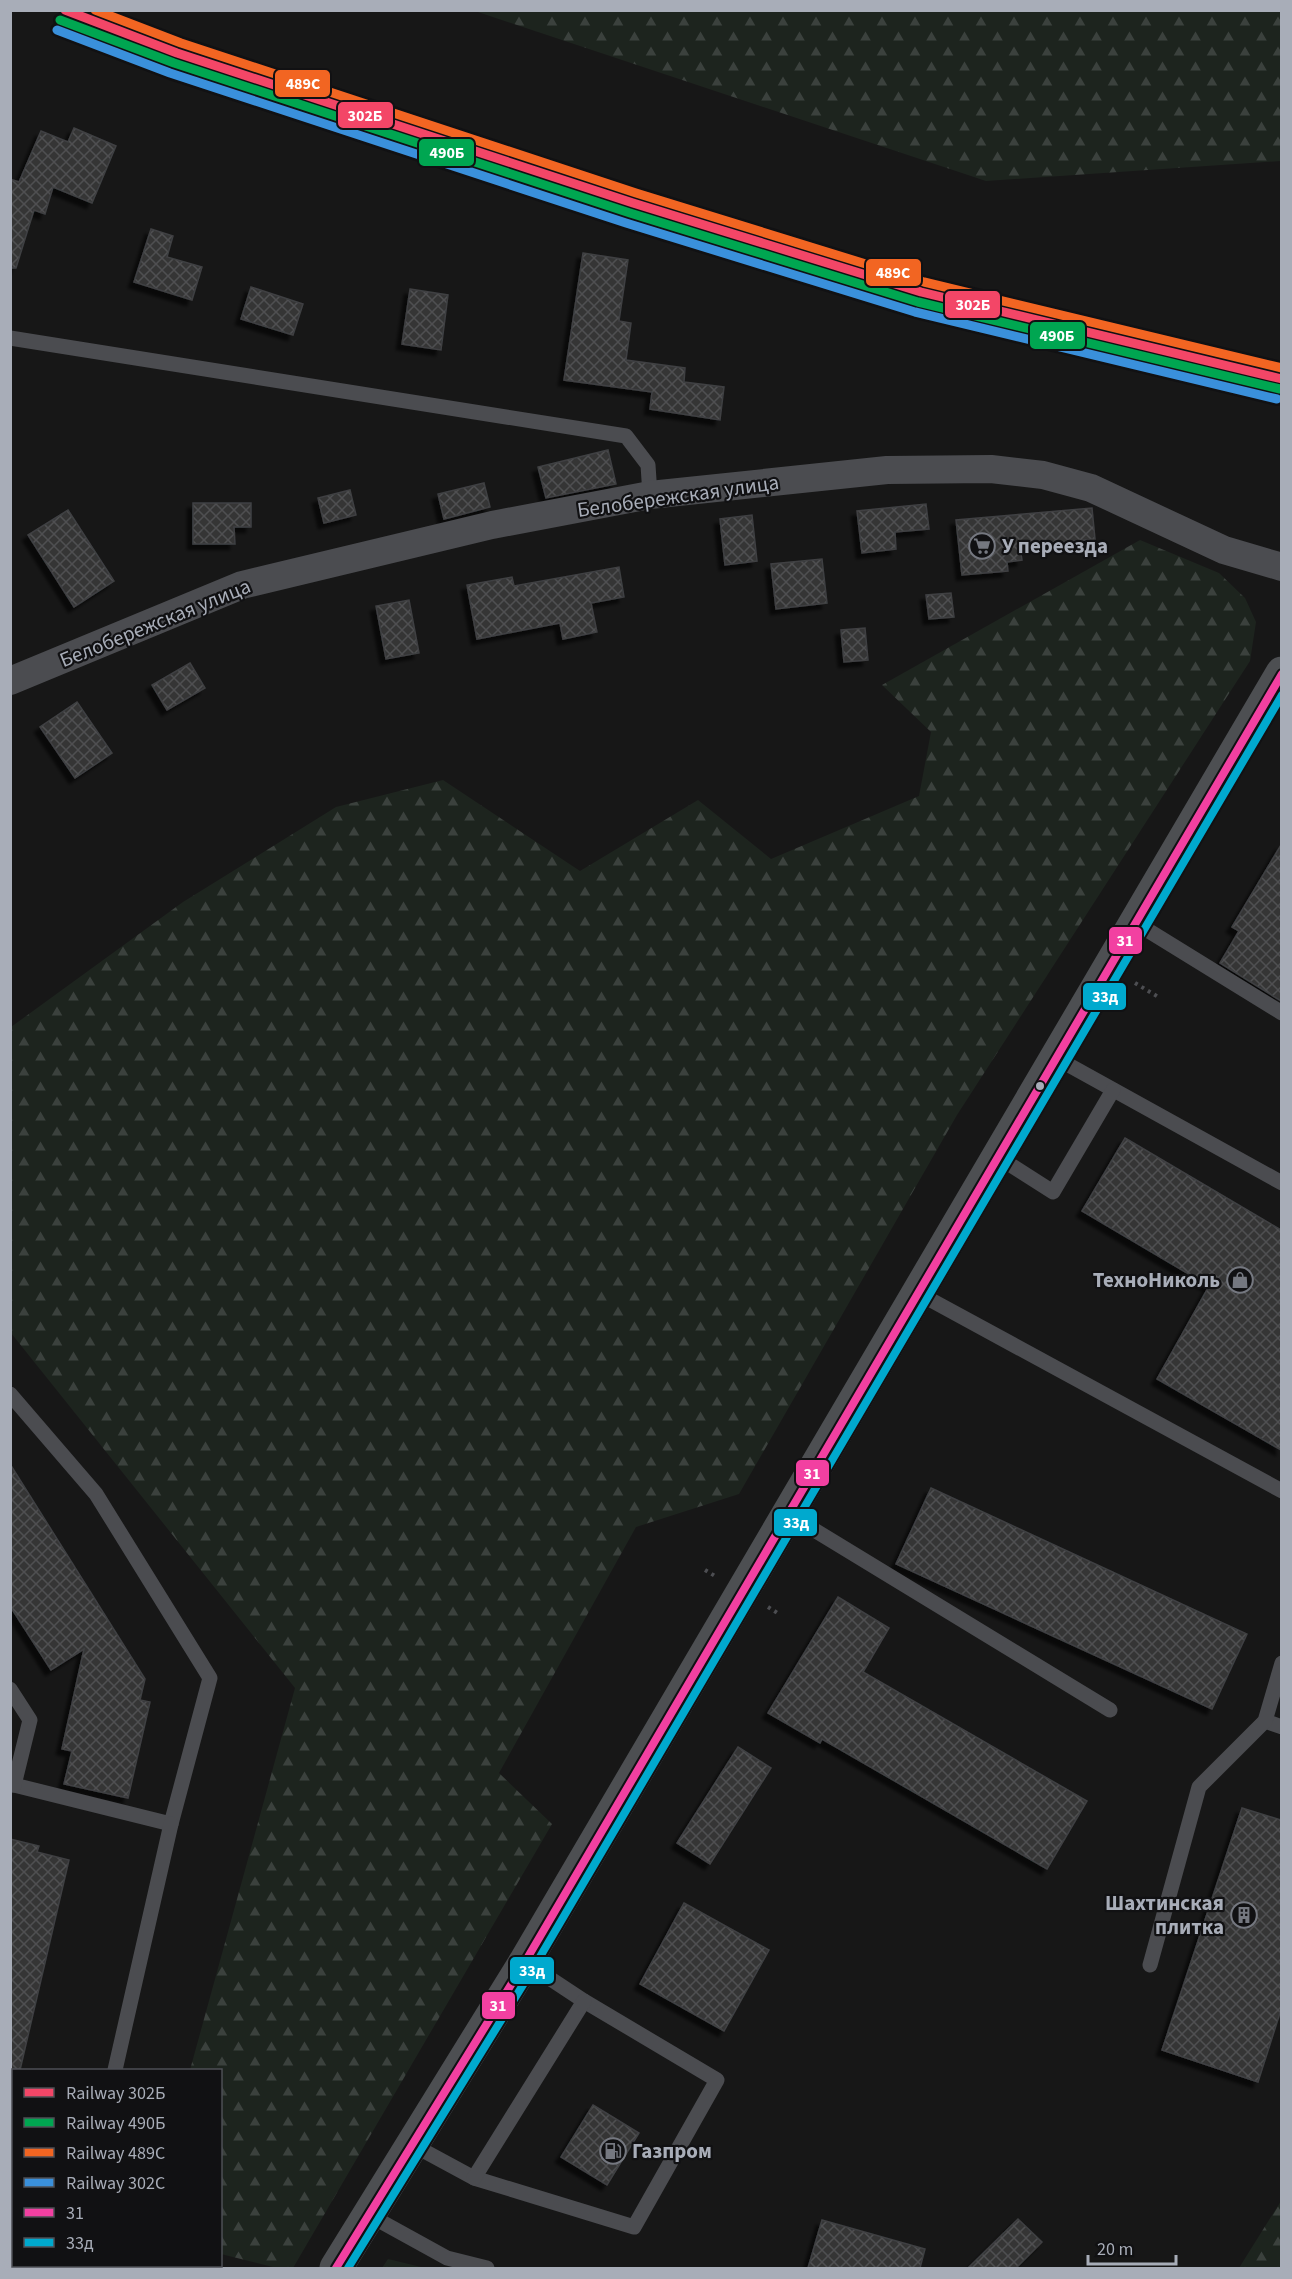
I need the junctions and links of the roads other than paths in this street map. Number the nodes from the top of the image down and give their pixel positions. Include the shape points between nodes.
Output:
1 (10, 338) edge
2 (650, 495) junction
3 (1281, 567) edge
4 (1281, 674) edge
5 (10, 681) edge
6 (1136, 922) junction
7 (1281, 1013) edge
8 (1056, 1058) junction
9 (1113, 1090) junction
10 (998, 1157) junction
11 (1281, 1183) edge
12 (918, 1293) junction
13 (10, 1394) edge
14 (1281, 1491) edge
15 (788, 1514) junction
16 (1281, 1663) edge
17 (10, 1689) edge
18 (1110, 1710) dead end
19 (1265, 1721) junction
20 (1281, 1727) edge
21 (12, 1785) edge
22 (171, 1824) junction
23 (525, 1962) junction
24 (1150, 1965) dead end
25 (584, 2001) junction
26 (115, 2069) edge
27 (413, 2145) junction
28 (474, 2178) junction
29 (369, 2215) junction
30 (336, 2268) edge
31 (487, 2268) edge

1 - 2 lane via 626,436 648,465
2 - 3 street, Белобережская улица via 887,470 991,469 1091,488 1224,550
2 - 5 street, Белобережская улица via 492,525 242,585
4 - 6 main road
6 - 7 lane
6 - 8 main road
8 - 9 lane
8 - 10 main road
9 - 10 lane via 1053,1192
9 - 11 lane
10 - 12 main road
12 - 14 lane
12 - 15 main road
13 - 22 lane via 96,1494 210,1678
15 - 18 lane
15 - 23 main road
16 - 19 lane
17 - 21 lane via 30,1720
19 - 20 lane
19 - 24 lane via 1199,1787
21 - 22 lane
22 - 26 lane
23 - 25 lane
23 - 27 main road
25 - 28 lane
25 - 28 lane via 717,2080 634,2227
27 - 28 lane
27 - 29 main road
29 - 30 main road
29 - 31 lane via 447,2258

